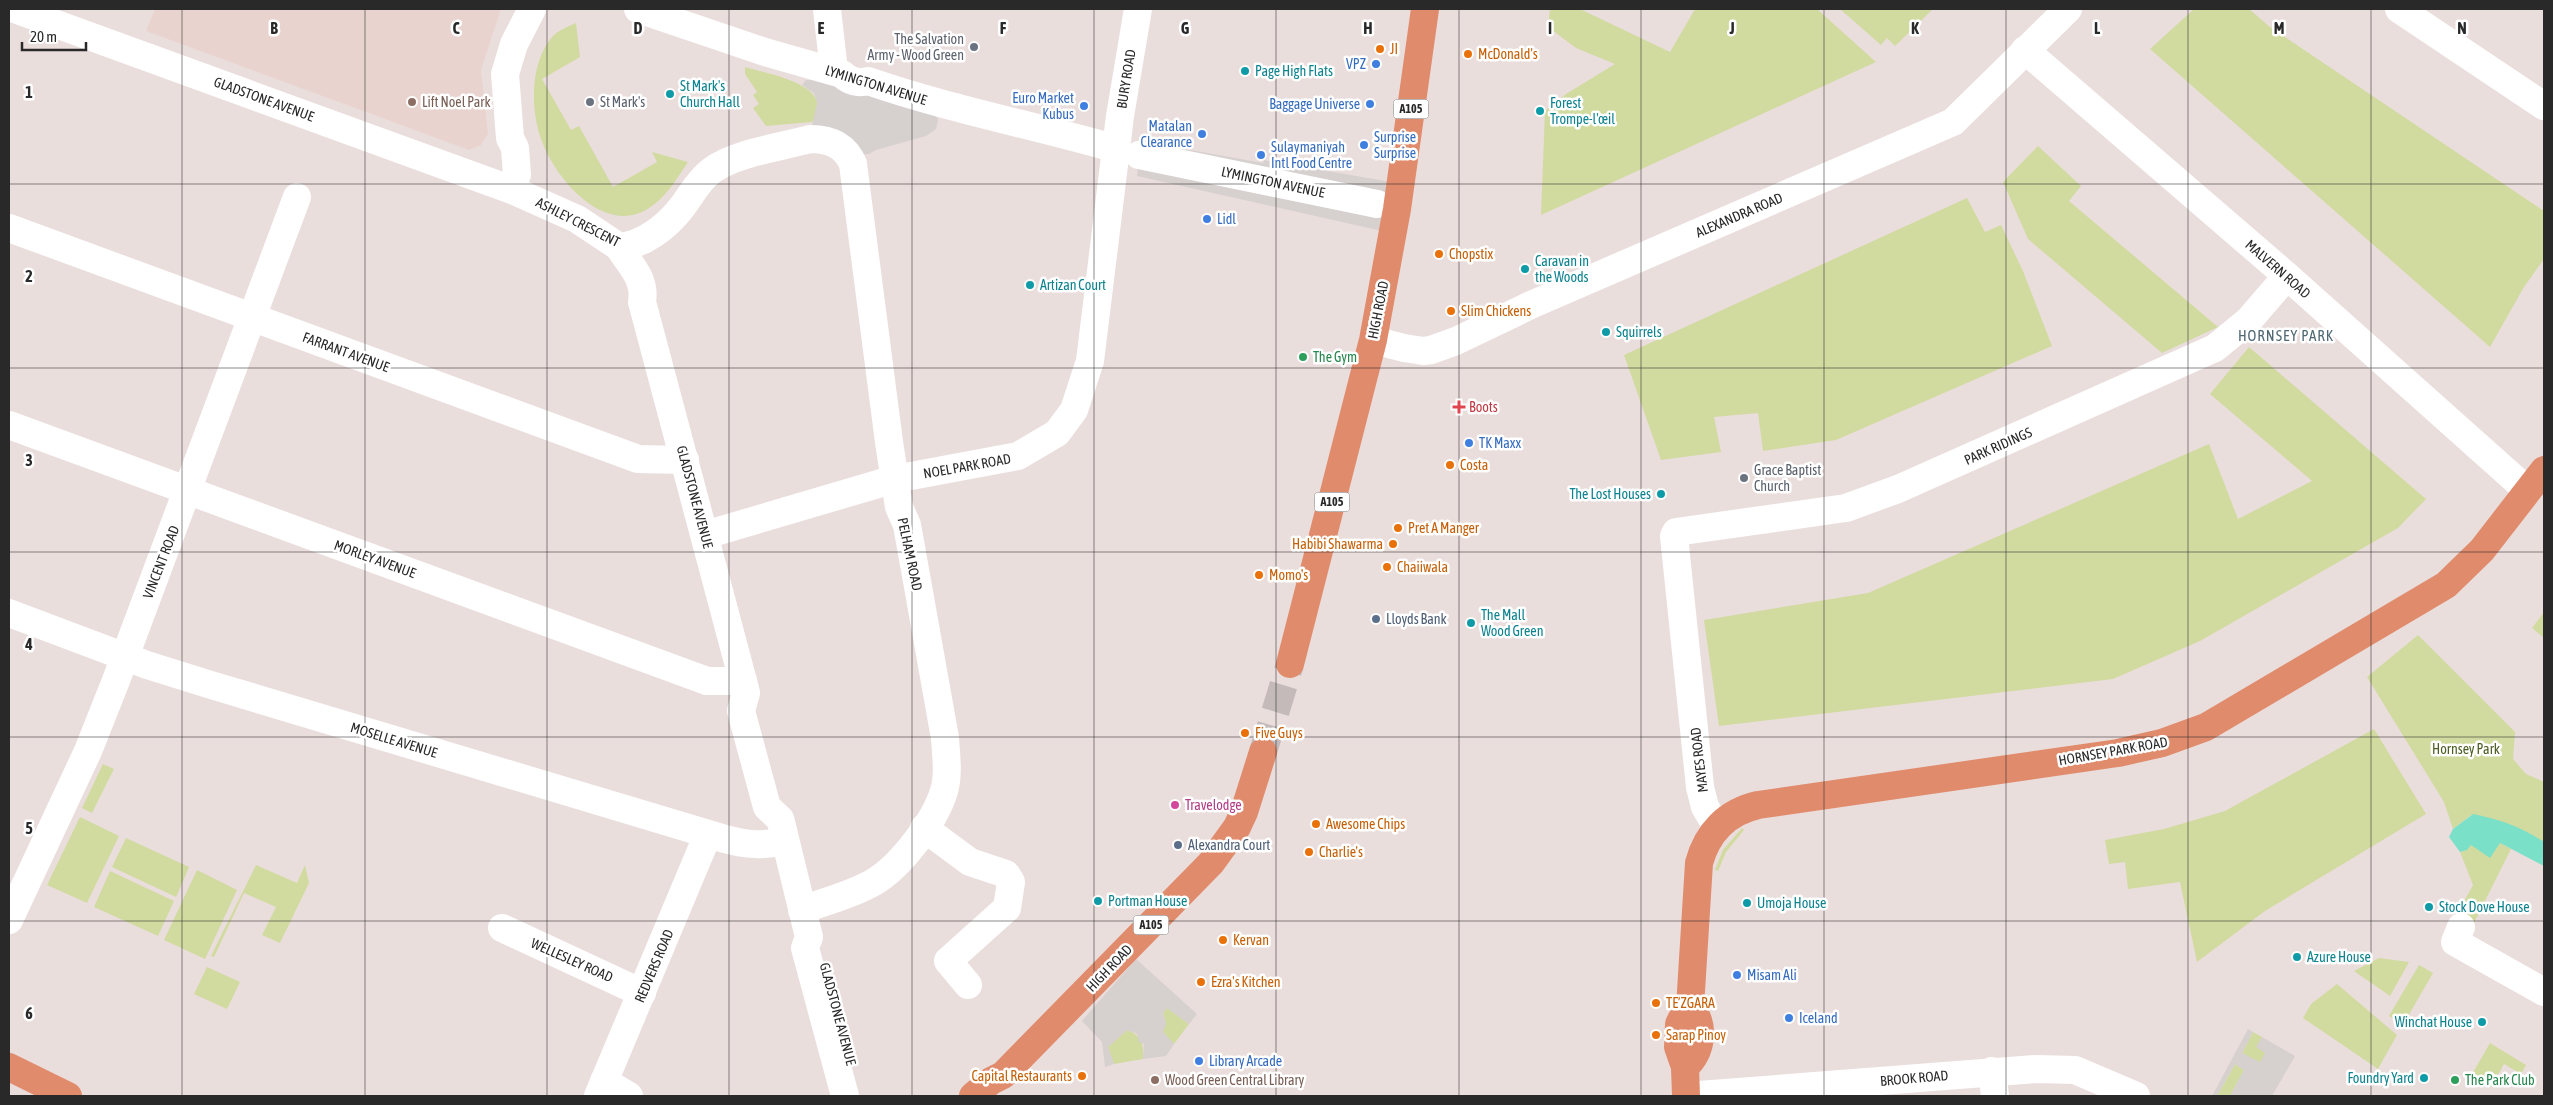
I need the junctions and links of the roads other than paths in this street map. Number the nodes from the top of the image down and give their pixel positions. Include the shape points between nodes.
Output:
1 (15, 9) edge
2 (532, 9) edge
3 (638, 9) edge
4 (827, 9) edge
5 (1138, 9) edge
6 (1425, 9) edge
7 (2068, 9) edge
8 (2399, 9) edge
9 (2025, 50) junction
10 (834, 72) junction
11 (2544, 106) edge
12 (824, 139) joint
13 (1128, 152) junction
14 (512, 187) junction
15 (297, 197) dead end
16 (1377, 204) dead end
17 (9, 228) edge
18 (618, 247) junction
19 (2287, 276) junction
20 (251, 318) junction
21 (1373, 340) junction
22 (9, 425) edge
23 (686, 460) junction
24 (2544, 470) edge
25 (895, 479) junction
26 (188, 491) junction
27 (2528, 491) junction
28 (705, 535) junction
29 (1674, 536) joint
30 (9, 613) edge
31 (125, 657) junction
32 (1290, 664) tunnel mouth
33 (745, 687) junction
34 (1263, 752) tunnel mouth
35 (1717, 827) junction
36 (924, 828) junction
37 (782, 830) junction
38 (708, 834) junction
39 (802, 910) junction
40 (9, 920) edge
41 (502, 928) dead end
42 (2461, 928) dead end
43 (809, 936) junction
44 (968, 985) dead end
45 (642, 992) junction
46 (2544, 992) edge
47 (9, 1067) edge
48 (1994, 1084) edge
49 (9, 1086) edge
50 (998, 1086) edge
51 (601, 1089) edge
52 (35, 1092) edge
53 (68, 1096) edge
54 (629, 1096) edge
55 (845, 1096) edge
56 (860, 1096) edge
57 (973, 1096) edge
58 (1686, 1096) edge
59 (2136, 1096) edge

1 - 14 street, GLADSTONE AVENUE
2 - 14 street via 508,59 506,88 510,138 515,148 518,175
3 - 10 street, LYMINGTON AVENUE
4 - 10 street
5 - 13 street, BURY ROAD
6 - 21 main road, HIGH ROAD / A105 via 1397,209
7 - 9 street, ALEXANDRA ROAD
8 - 11 street
9 - 19 street, MALVERN ROAD
9 - 21 street, ALEXANDRA ROAD via 1953,122 1439,347 1410,350
10 - 13 street, LYMINGTON AVENUE via 861,83 868,82
12 - 18 street, ASHLEY CRESCENT via 810,139 722,164 696,186 682,208 661,228 644,240
12 - 25 street, PELHAM ROAD via 844,150 853,164
13 - 16 street, LYMINGTON AVENUE
13 - 25 street, NOEL PARK ROAD via 1087,378 1074,410 1057,433 1018,456
14 - 18 street, ASHLEY CRESCENT via 577,219
15 - 20 street, VINCENT ROAD
17 - 20 street, FARRANT AVENUE
18 - 23 street, GLADSTONE AVENUE via 632,270 630,278 634,293 642,302
19 - 27 street, MALVERN ROAD
19 - 29 street, PARK RIDINGS via 2249,320 2215,348 1898,489 1846,508 1681,530
20 - 23 street, FARRANT AVENUE via 638,459
20 - 26 street, VINCENT ROAD
21 - 32 main road, HIGH ROAD / A105
22 - 26 street, MORLEY AVENUE
23 - 28 street, GLADSTONE AVENUE
24 - 27 main road, HORNSEY PARK ROAD
25 - 28 street, NOEL PARK ROAD
25 - 36 street, PELHAM ROAD via 907,525 945,738 947,771 944,791 935,813
26 - 31 street, VINCENT ROAD
26 - 33 street, MORLEY AVENUE via 707,681
27 - 35 main road, HORNSEY PARK ROAD via 2482,550 2446,585 2184,737 2118,753 1758,805 1739,810
28 - 33 street, GLADSTONE AVENUE
29 - 35 street, MAYES ROAD via 1700,786 1705,807
30 - 31 street, MOSELLE AVENUE
31 - 38 street, MOSELLE AVENUE via 211,686
31 - 40 street, VINCENT ROAD via 88,751
33 - 37 street, GLADSTONE AVENUE via 760,712 784,804
34 - 50 main road, HIGH ROAD / A105 via 1237,828 1211,863
35 - 58 main road via 1707,841 1699,863 1690,1007 1700,1024 1698,1050 1686,1067
36 - 39 street, PELHAM ROAD via 891,869 876,881
36 - 44 street via 970,862 1006,874 1012,882 1007,908 948,961
37 - 38 street, MOSELLE AVENUE via 764,846 746,845
37 - 39 street, GLADSTONE AVENUE
38 - 45 street, REDVERS ROAD
39 - 43 street, GLADSTONE AVENUE
41 - 45 street, WELLESLEY ROAD
42 - 46 street via 2455,942
43 - 55 street, GLADSTONE AVENUE via 805,948
43 - 56 street, GLADSTONE AVENUE via 820,944
45 - 51 street, REDVERS ROAD
47 - 52 main road
48 - 58 street, BROOK ROAD
48 - 59 street, BROOK ROAD via 2075,1070
49 - 52 main road
50 - 57 main road, HIGH ROAD / A105 via 991,1081
51 - 54 street
52 - 53 main road

